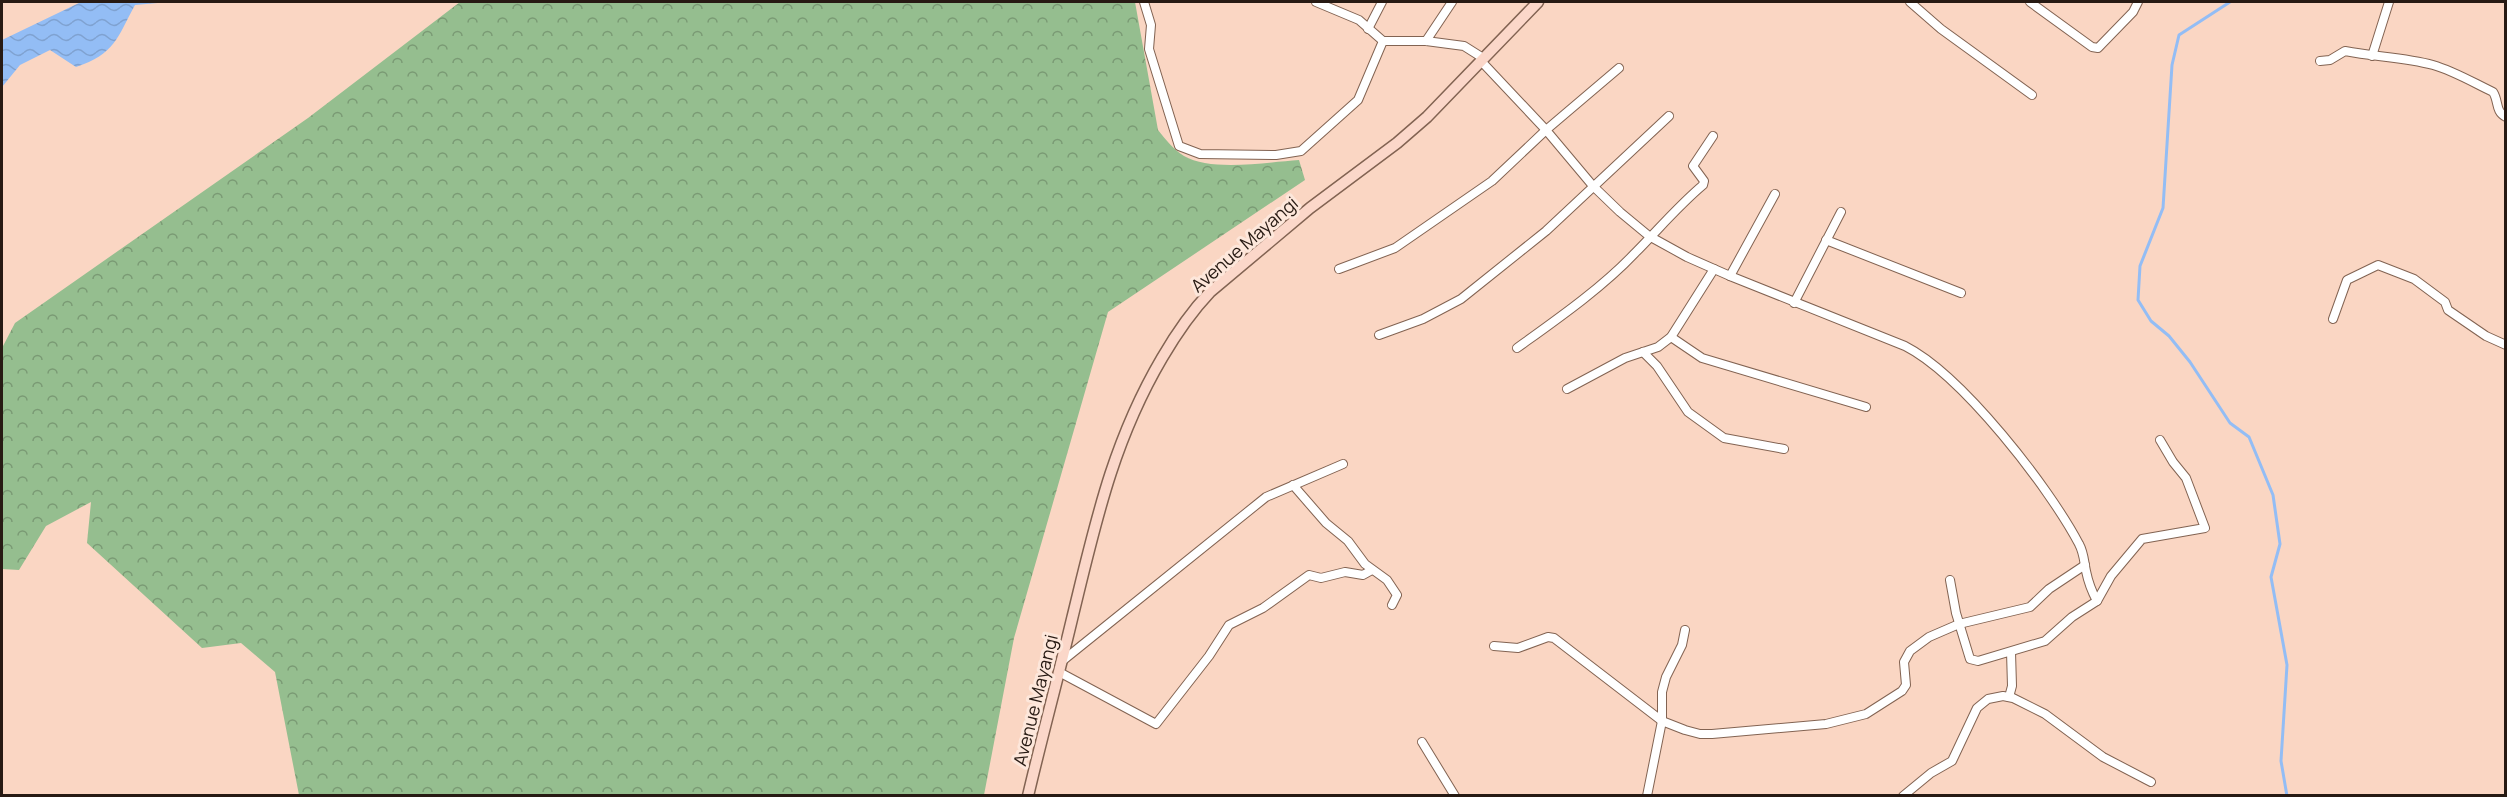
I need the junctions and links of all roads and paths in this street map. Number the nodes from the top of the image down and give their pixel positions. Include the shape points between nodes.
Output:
1 (1144, 2) edge
2 (1316, 2) edge
3 (1382, 2) edge
4 (1452, 2) edge
5 (1538, 2) edge
6 (1910, 2) edge
7 (2030, 2) edge
8 (2138, 2) edge
9 (2389, 2) edge
10 (1368, 29) junction
11 (1383, 41) junction
12 (1425, 41) junction
13 (2372, 56) junction
14 (1482, 60) junction
15 (2320, 61) dead end
16 (1619, 68) dead end
17 (2032, 95) dead end
18 (1669, 116) dead end
19 (2505, 117) edge
20 (1546, 130) junction
21 (1713, 136) dead end
22 (1593, 186) junction
23 (1775, 194) dead end
24 (1841, 212) dead end
25 (1649, 236) junction
26 (1826, 240) junction
27 (1339, 269) dead end
28 (1714, 269) junction
29 (1730, 276) junction
30 (1961, 293) dead end
31 (1794, 303) junction
32 (2332, 319) dead end
33 (1379, 334) dead end
34 (1671, 337) junction
35 (2505, 345) edge
36 (1517, 348) dead end
37 (1643, 352) junction
38 (1567, 389) dead end
39 (1866, 407) dead end
40 (2160, 440) dead end
41 (1784, 449) dead end
42 (1343, 464) dead end
43 (1293, 485) junction
44 (2085, 565) junction
45 (1372, 570) junction
46 (1950, 580) dead end
47 (2097, 601) junction
48 (1392, 605) dead end
49 (1959, 624) junction
50 (1685, 630) dead end
51 (1494, 646) dead end
52 (2011, 652) junction
53 (1060, 667) junction
54 (2009, 697) junction
55 (1662, 721) junction
56 (1422, 742) dead end
57 (2151, 782) dead end
58 (1028, 795) edge
59 (1455, 795) edge
60 (1647, 795) edge
61 (1903, 795) edge

1 - 11 street via 1151,25 1149,49 1179,146 1200,154 1276,155 1301,151 1358,100
2 - 10 street via 1359,20
3 - 10 street
4 - 12 street
5 - 14 street, Avenue Mayangi
6 - 17 street
7 - 8 street via 2098,48
9 - 13 street
10 - 11 street
11 - 12 street
12 - 14 street via 1469,47
13 - 15 street via 2343,51 2330,60
13 - 19 street via 2435,66 2473,82 2493,92
14 - 20 street
14 - 53 street, Avenue Mayangi via 1427,117 1310,208 1210,292 1188,317 1145,387 1123,434 1096,517
16 - 20 street
18 - 22 street
20 - 22 street
20 - 27 street via 1492,182 1456,207 1388,252
21 - 25 street via 1693,166 1704,183
22 - 25 street
22 - 33 street via 1546,231 1457,302
23 - 29 street
24 - 26 street
25 - 28 street
25 - 36 street via 1564,315
26 - 30 street
26 - 31 street
28 - 29 street
28 - 34 street
29 - 31 street
31 - 44 street via 1905,346 1924,356 1953,381 2043,487 2080,546
32 - 35 street via 2347,280 2375,264 2414,279 2445,302 2448,310
34 - 37 street
34 - 39 street via 1702,358
37 - 38 street
37 - 41 street via 1688,412 1724,438
40 - 47 street via 2186,478 2205,528 2141,540 2111,576
42 - 43 street
43 - 45 street
43 - 53 street via 1266,497
44 - 47 street
44 - 49 street via 2049,589 2031,607
45 - 48 street via 1387,579 1396,594
45 - 53 street via 1363,575 1309,575 1263,608 1232,623 1155,724
46 - 49 street
47 - 52 street via 2045,641
49 - 52 street via 1972,661
49 - 55 street via 1917,645 1904,662 1906,685 1902,691 1854,718 1798,728 1712,734 1700,734
50 - 55 street via 1666,676
51 - 55 street via 1518,648 1554,638
52 - 54 street
53 - 58 street, Avenue Mayangi
54 - 57 street via 2045,714 2103,757
54 - 61 street via 1982,703 1972,716 1957,755
55 - 60 street
56 - 59 street

